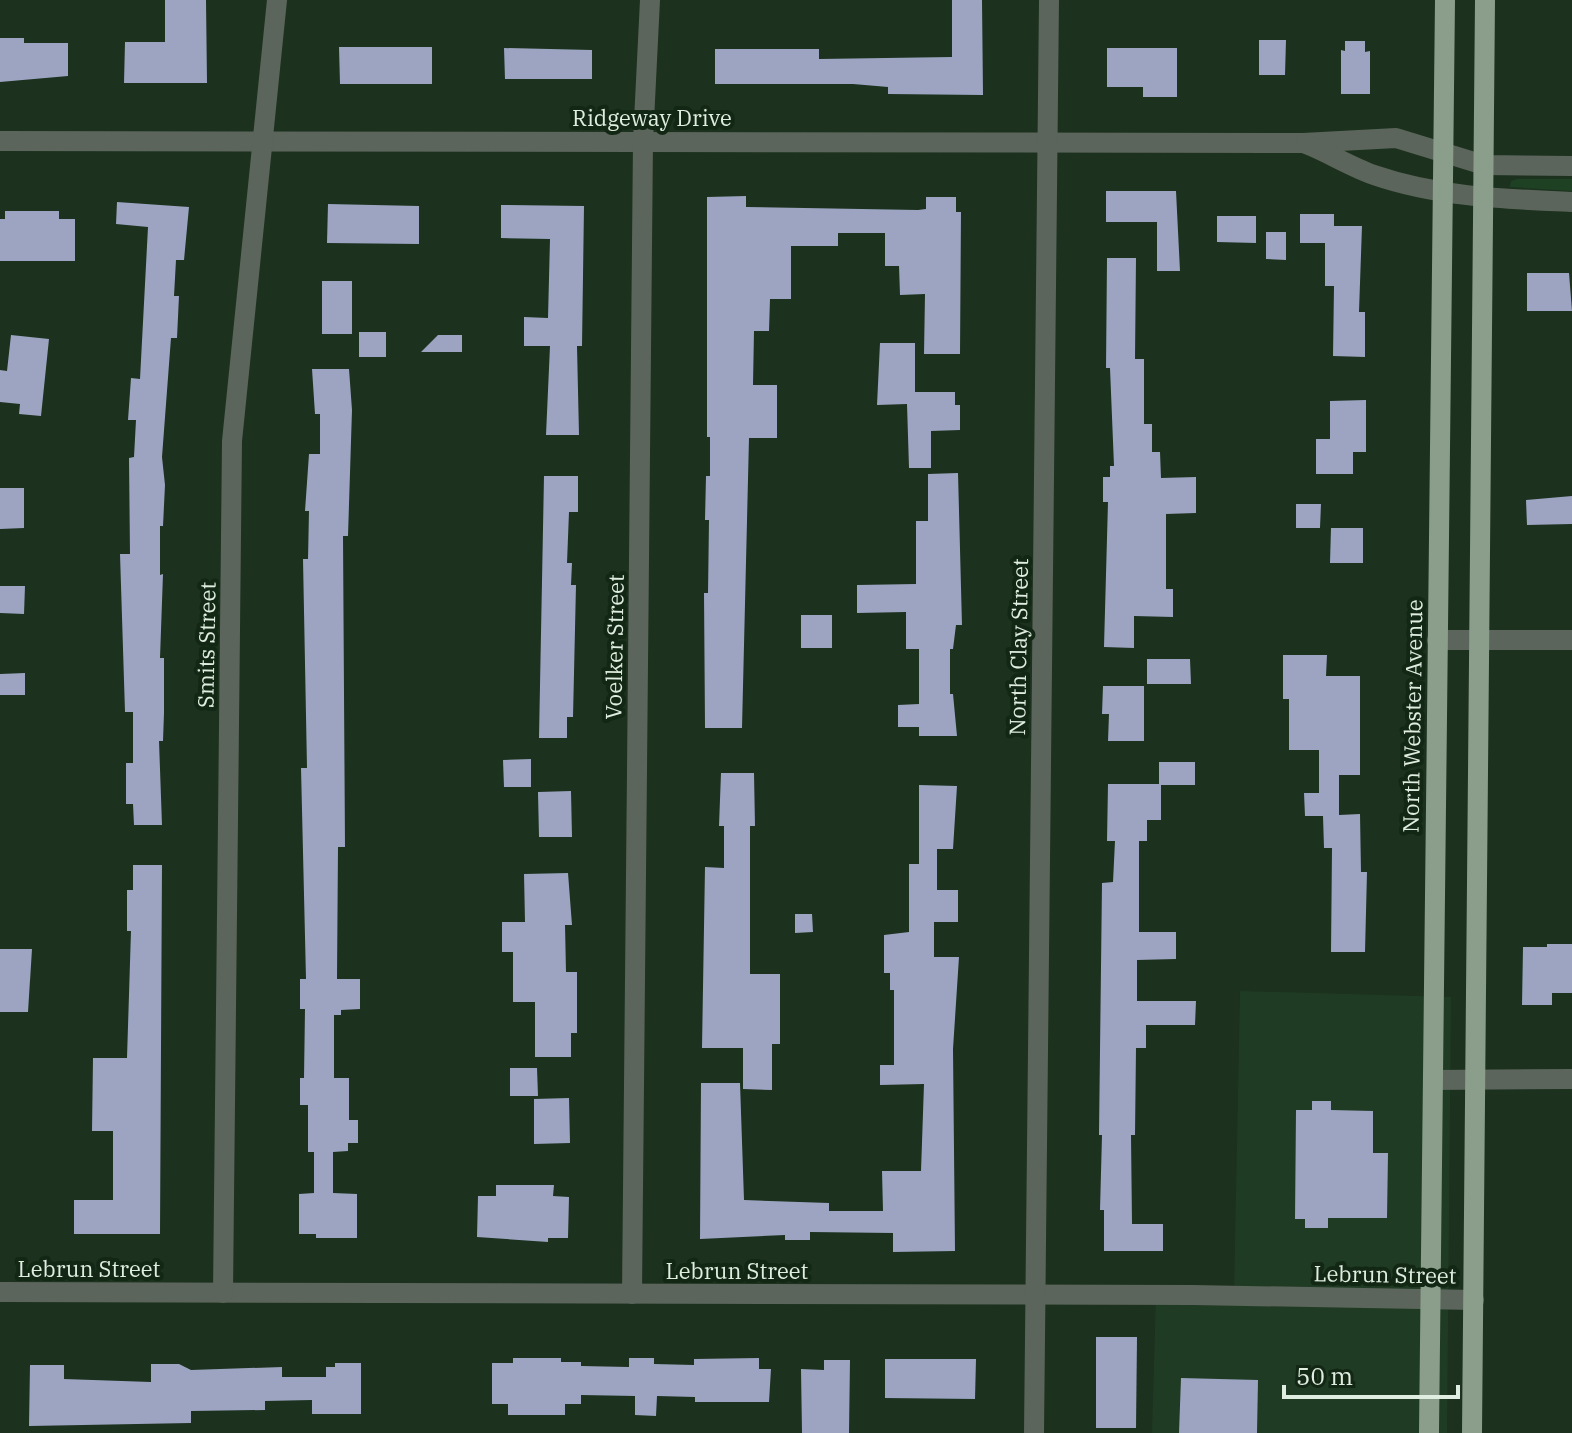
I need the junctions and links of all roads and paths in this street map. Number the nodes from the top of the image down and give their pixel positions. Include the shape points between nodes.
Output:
1 (277, 0) edge
2 (650, 0) edge
3 (1049, 0) edge
4 (1445, 0) edge
5 (1485, 0) edge
6 (0, 141) edge
7 (262, 141) junction
8 (643, 141) junction
9 (1047, 142) junction
10 (1303, 143) junction
11 (1443, 155) junction
12 (1484, 165) junction
13 (1572, 166) edge
14 (1443, 192) junction
15 (1483, 199) junction
16 (1572, 202) edge
17 (1437, 640) junction
18 (1479, 640) junction
19 (1572, 640) edge
20 (1572, 1079) edge
21 (1433, 1080) junction
22 (1476, 1080) junction
23 (0, 1292) edge
24 (223, 1293) junction
25 (632, 1294) junction
26 (1035, 1295) junction
27 (1431, 1298) junction
28 (1474, 1300) junction
29 (1034, 1433) edge
30 (1429, 1433) edge
31 (1472, 1433) edge

1 - 7 street, Smits Street
2 - 8 street, Voelker Street
3 - 9 street, North Clay Street
4 - 11 main road, North Webster Avenue
5 - 12 main road
6 - 7 street, Ridgeway Drive
7 - 8 street, Ridgeway Drive
7 - 24 street, Smits Street via 232,441
8 - 9 street, Ridgeway Drive
8 - 25 street, Voelker Street
9 - 10 street, Ridgeway Drive
9 - 26 street, North Clay Street
10 - 11 street, Ridgeway Drive via 1396,138
10 - 14 street, Ridgeway Drive via 1378,177
11 - 12 street, Ridgeway Drive
11 - 14 main road, North Webster Avenue
12 - 13 street, Ridgeway Drive
12 - 15 main road
14 - 15 street, Ridgeway Drive
14 - 17 main road, North Webster Avenue
15 - 16 street, Ridgeway Drive
15 - 18 main road
17 - 18 street
17 - 21 main road, North Webster Avenue
18 - 19 street
18 - 22 main road
20 - 22 street
21 - 22 street
21 - 27 main road, North Webster Avenue
22 - 28 main road
23 - 24 street, Lebrun Street
24 - 25 street, Lebrun Street
25 - 26 street, Lebrun Street
26 - 27 street, Lebrun Street
26 - 29 street, North Clay Street
27 - 28 street, Lebrun Street
27 - 30 main road, North Webster Avenue
28 - 31 main road

